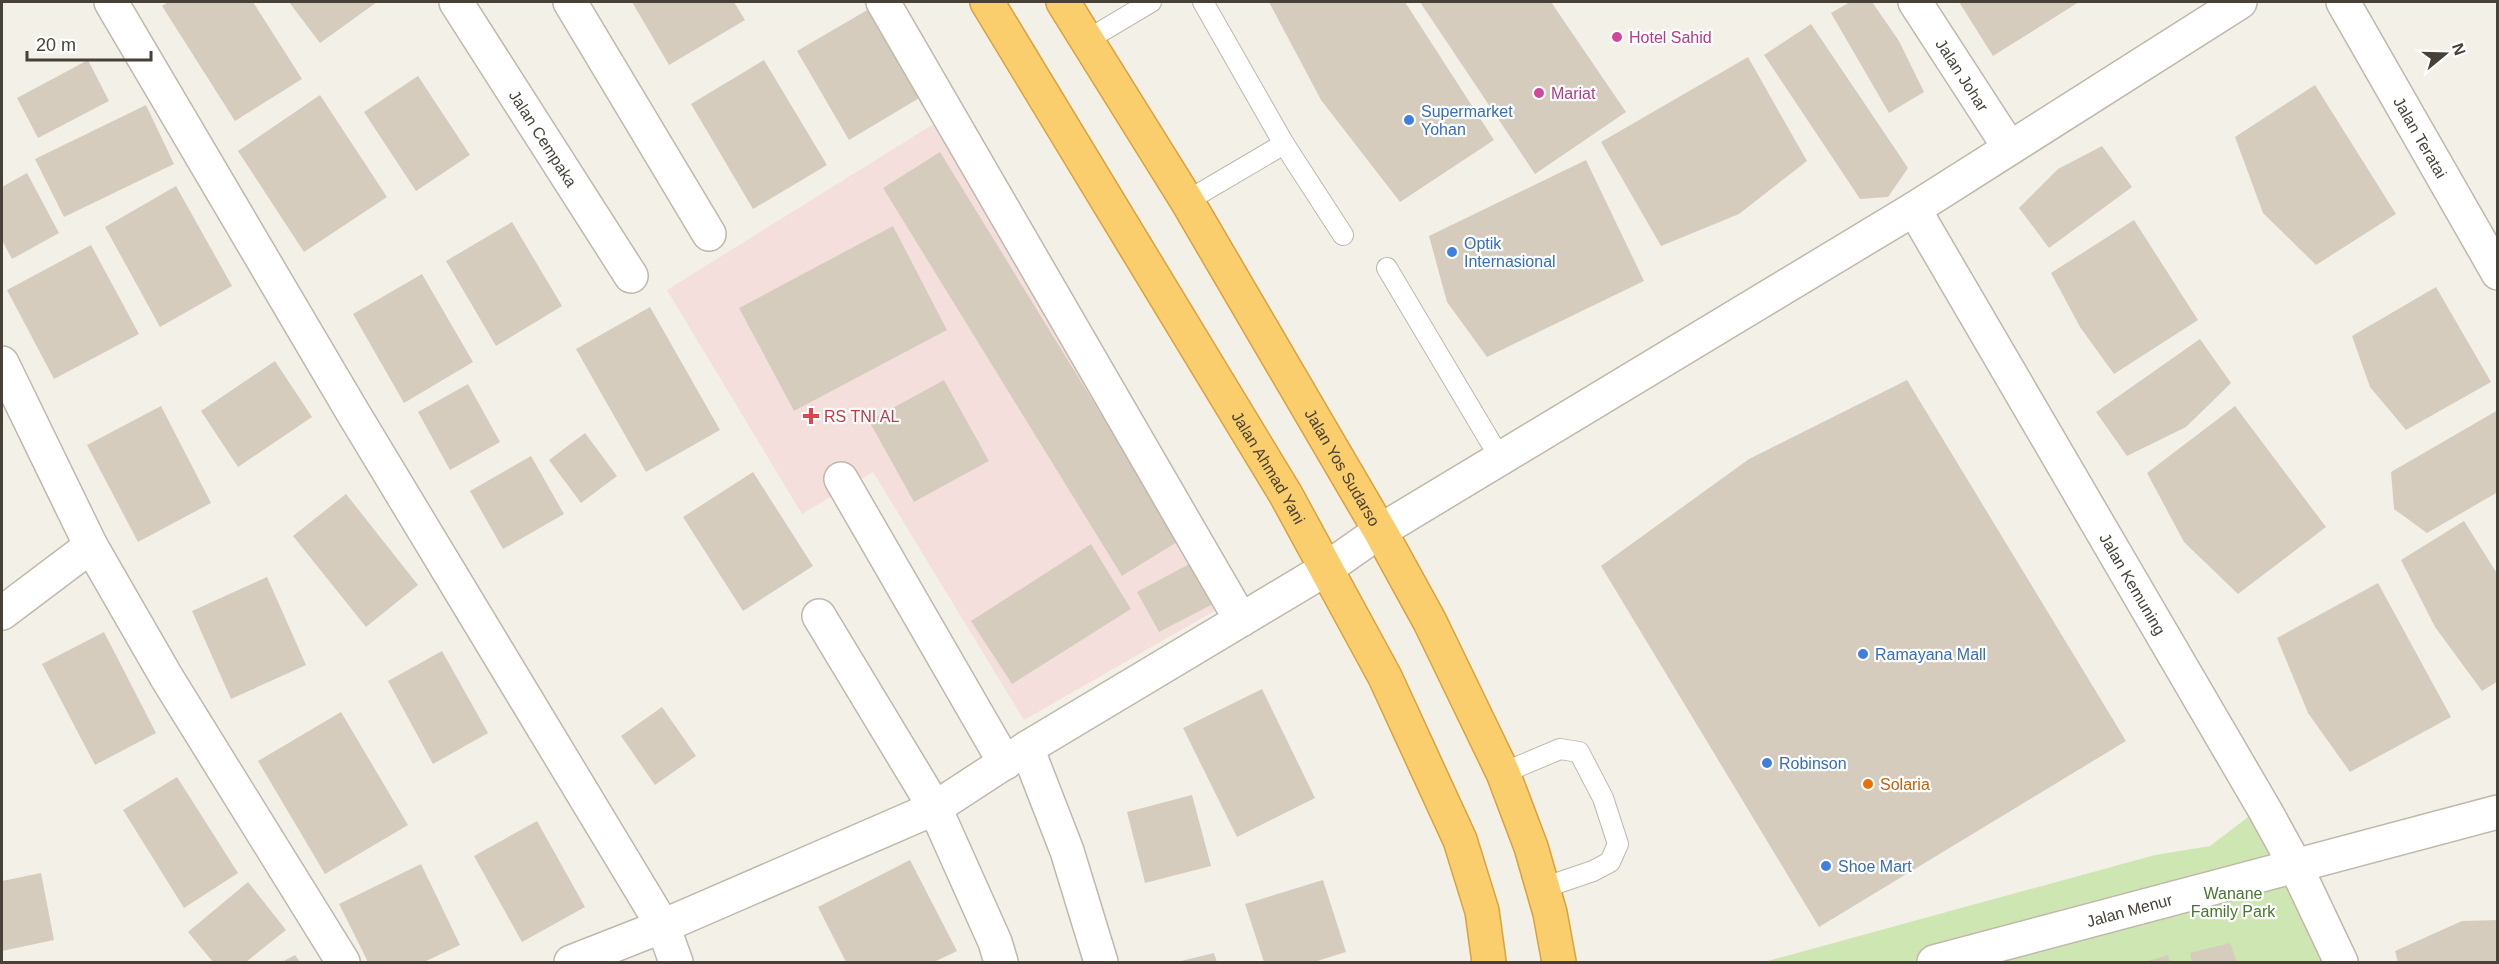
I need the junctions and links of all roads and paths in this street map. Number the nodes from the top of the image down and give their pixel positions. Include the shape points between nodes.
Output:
1 (111, 2) edge
2 (456, 2) edge
3 (570, 2) edge
4 (883, 2) edge
5 (987, 2) edge
6 (1063, 2) edge
7 (1151, 2) edge
8 (1203, 2) edge
9 (1915, 2) edge
10 (2240, 2) edge
11 (2343, 2) edge
12 (1087, 40) junction
13 (1284, 144) junction
14 (2009, 147) junction
15 (1187, 201) junction
16 (1914, 209) junction
17 (709, 234) dead end
18 (1343, 235) dead end
19 (1387, 268) dead end
20 (2498, 273) edge
21 (631, 276) dead end
22 (2, 363) edge
23 (1500, 458) junction
24 (841, 479) dead end
25 (1380, 531) junction
26 (91, 546) junction
27 (1326, 569) junction
28 (2, 613) edge
29 (819, 616) dead end
30 (1241, 620) junction
31 (1016, 755) junction
32 (1503, 773) junction
33 (935, 808) junction
34 (2498, 812) edge
35 (2295, 865) junction
36 (1543, 888) junction
37 (663, 926) junction
38 (343, 963) edge
39 (571, 963) edge
40 (675, 963) edge
41 (1001, 963) edge
42 (1101, 963) edge
43 (1489, 963) edge
44 (1559, 963) edge
45 (1934, 963) edge
46 (2342, 963) edge

1 - 37 street
2 - 21 street, Jalan Cempaka
3 - 17 street
4 - 30 street
5 - 27 highway, Jalan Ahmad Yani via 1286,495
6 - 12 highway, Jalan Yos Sudarso
7 - 12 lane
8 - 13 lane
9 - 14 street, Jalan Johar
10 - 14 street
11 - 20 street, Jalan Teratai
12 - 15 highway, Jalan Yos Sudarso
13 - 15 lane
13 - 18 lane
14 - 16 street
15 - 25 highway, Jalan Yos Sudarso
16 - 23 street
16 - 35 street, Jalan Kemuning
19 - 23 lane
22 - 26 street
23 - 25 street
24 - 31 street
25 - 27 street
25 - 32 highway, Jalan Yos Sudarso via 1430,622
26 - 28 street
26 - 38 street via 167,678
27 - 30 street
27 - 43 highway, Jalan Ahmad Yani via 1384,677 1460,840 1482,911
29 - 33 street
30 - 31 street
31 - 33 street
31 - 42 street via 1067,851
32 - 36 highway, Jalan Yos Sudarso
32 - 36 lane via 1560,749 1579,752 1603,798 1618,844 1610,862
33 - 37 street
33 - 41 street
34 - 35 street, Jalan Menur
35 - 45 street, Jalan Menur
35 - 46 street, Jalan Kemuning
36 - 44 highway, Jalan Yos Sudarso
37 - 39 street
37 - 40 street

